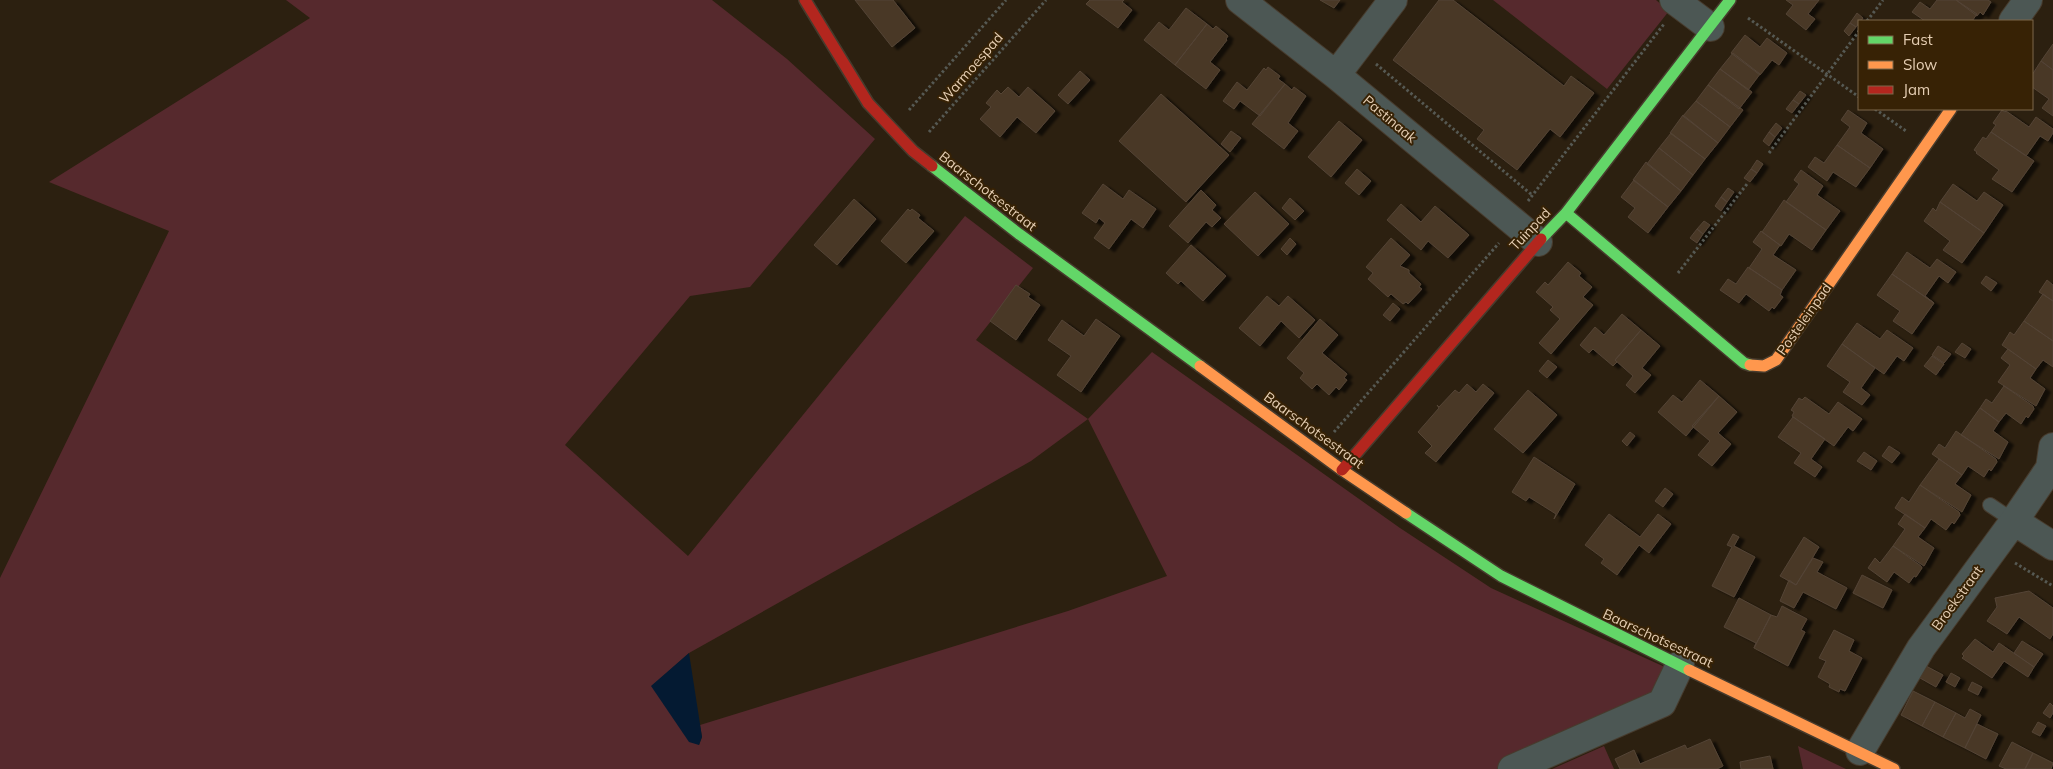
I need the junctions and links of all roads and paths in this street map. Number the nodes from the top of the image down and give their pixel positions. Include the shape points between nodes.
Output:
1 (805, 0) edge
2 (1006, 0) edge
3 (1046, 0) edge
4 (1240, 0) edge
5 (1393, 0) edge
6 (1674, 0) edge
7 (1883, 0) edge
8 (2028, 0) edge
9 (1729, 2) edge
10 (1868, 20) edge
11 (2014, 20) edge
12 (1710, 27) junction
13 (1858, 33) edge
14 (1371, 60) dead end
15 (1827, 74) junction
16 (1336, 75) junction
17 (1858, 97) edge
18 (1950, 110) edge
19 (892, 128) junction
20 (912, 151) junction
21 (1768, 153) dead end
22 (1747, 184) dead end
23 (1532, 195) dead end
24 (1566, 213) junction
25 (1538, 242) junction
26 (1662, 294) junction
27 (2053, 447) edge
28 (1342, 470) junction
29 (1990, 505) dead end
30 (2014, 521) junction
31 (2053, 546) edge
32 (1993, 549) junction
33 (2053, 586) edge
34 (1680, 665) junction
35 (1860, 751) junction
36 (1512, 769) edge
37 (1894, 769) edge

1 - 19 street, Baarschotsestraat via 868,103
2 - 19 path, Warmoespad
3 - 20 path, Warmoespad
4 - 16 street, Pastinaak
5 - 16 street
6 - 12 street
7 - 10 path
8 - 11 street
9 - 12 street, Tuinpad
9 - 15 path
12 - 24 street, Tuinpad
13 - 15 path
14 - 23 path
15 - 17 path
15 - 21 path
16 - 25 street, Pastinaak
18 - 26 street, Posteleinpad via 1776,360 1768,366 1744,363
19 - 20 street, Baarschotsestraat
20 - 28 street, Baarschotsestraat via 1018,234
22 - 26 path
24 - 25 street, Tuinpad
24 - 26 street, Posteleinpad
25 - 28 street, Tuinpad
27 - 30 street, Broekstraat via 2050,468
28 - 34 street, Baarschotsestraat via 1501,576
29 - 30 lane
30 - 31 street
30 - 32 street, Broekstraat
32 - 33 path
32 - 35 street, Broekstraat via 1921,648
34 - 35 street, Baarschotsestraat
34 - 36 street via 1662,703
35 - 37 street, Baarschotsestraat

